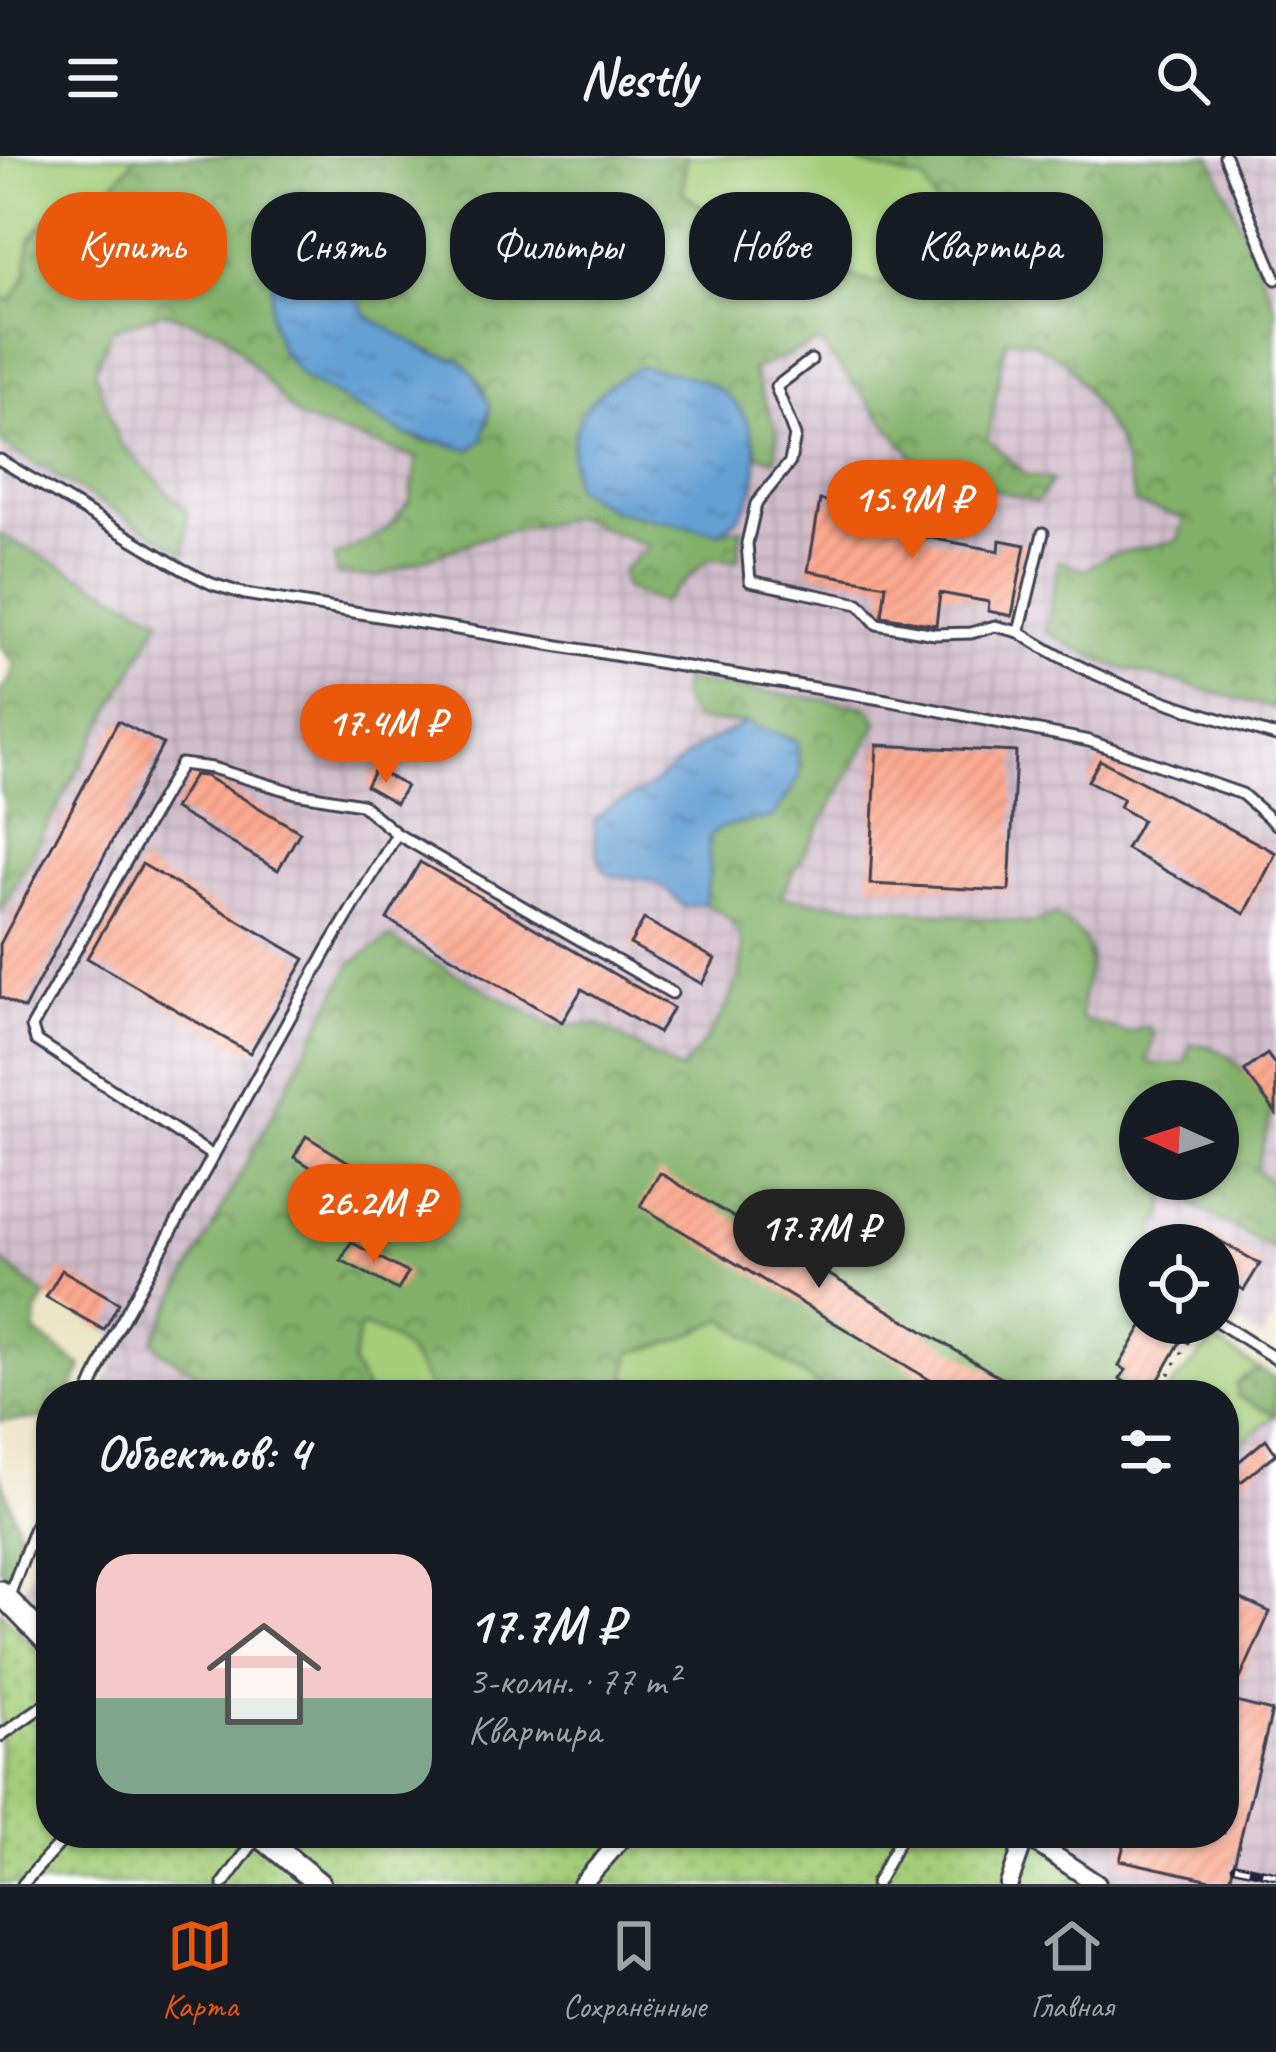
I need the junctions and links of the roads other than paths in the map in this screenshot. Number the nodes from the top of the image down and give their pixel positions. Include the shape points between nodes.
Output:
1 (1225, 156) edge
2 (1276, 279) edge
3 (811, 360) dead end
4 (0, 460) edge
5 (1043, 533) dead end
6 (1019, 632) junction
7 (1276, 736) edge
8 (1276, 824) edge
9 (397, 834) junction
10 (672, 994) dead end
11 (213, 1156) junction
12 (1239, 1335) edge
13 (1276, 1359) edge
14 (94, 1380) edge
15 (36, 1520) edge
16 (4, 1596) edge
17 (36, 1629) edge
18 (36, 1711) edge
19 (0, 1736) edge
20 (55, 1848) edge
21 (249, 1848) edge
22 (276, 1848) edge
23 (613, 1848) edge
24 (895, 1848) edge
25 (1019, 1848) edge
26 (1044, 1848) edge
27 (23, 1884) edge
28 (223, 1884) edge
29 (320, 1884) edge
30 (582, 1884) edge
31 (876, 1884) edge
32 (1009, 1884) edge
33 (1097, 1884) edge

1 - 2 lane
3 - 6 lane via 776,386 795,436 790,462 756,505 749,581 860,604 877,624 934,634 995,626
4 - 8 lane via 182,568 245,594 1089,741 1242,794
5 - 6 lane
6 - 7 lane via 1096,675
9 - 10 lane
9 - 11 lane
9 - 11 lane via 361,804 181,764 32,1027 36,1040
11 - 14 lane
12 - 13 lane
15 - 16 lane
16 - 17 street
18 - 19 lane
20 - 27 lane
21 - 28 lane
22 - 29 street
23 - 30 street
24 - 31 lane
25 - 32 street
26 - 33 street

